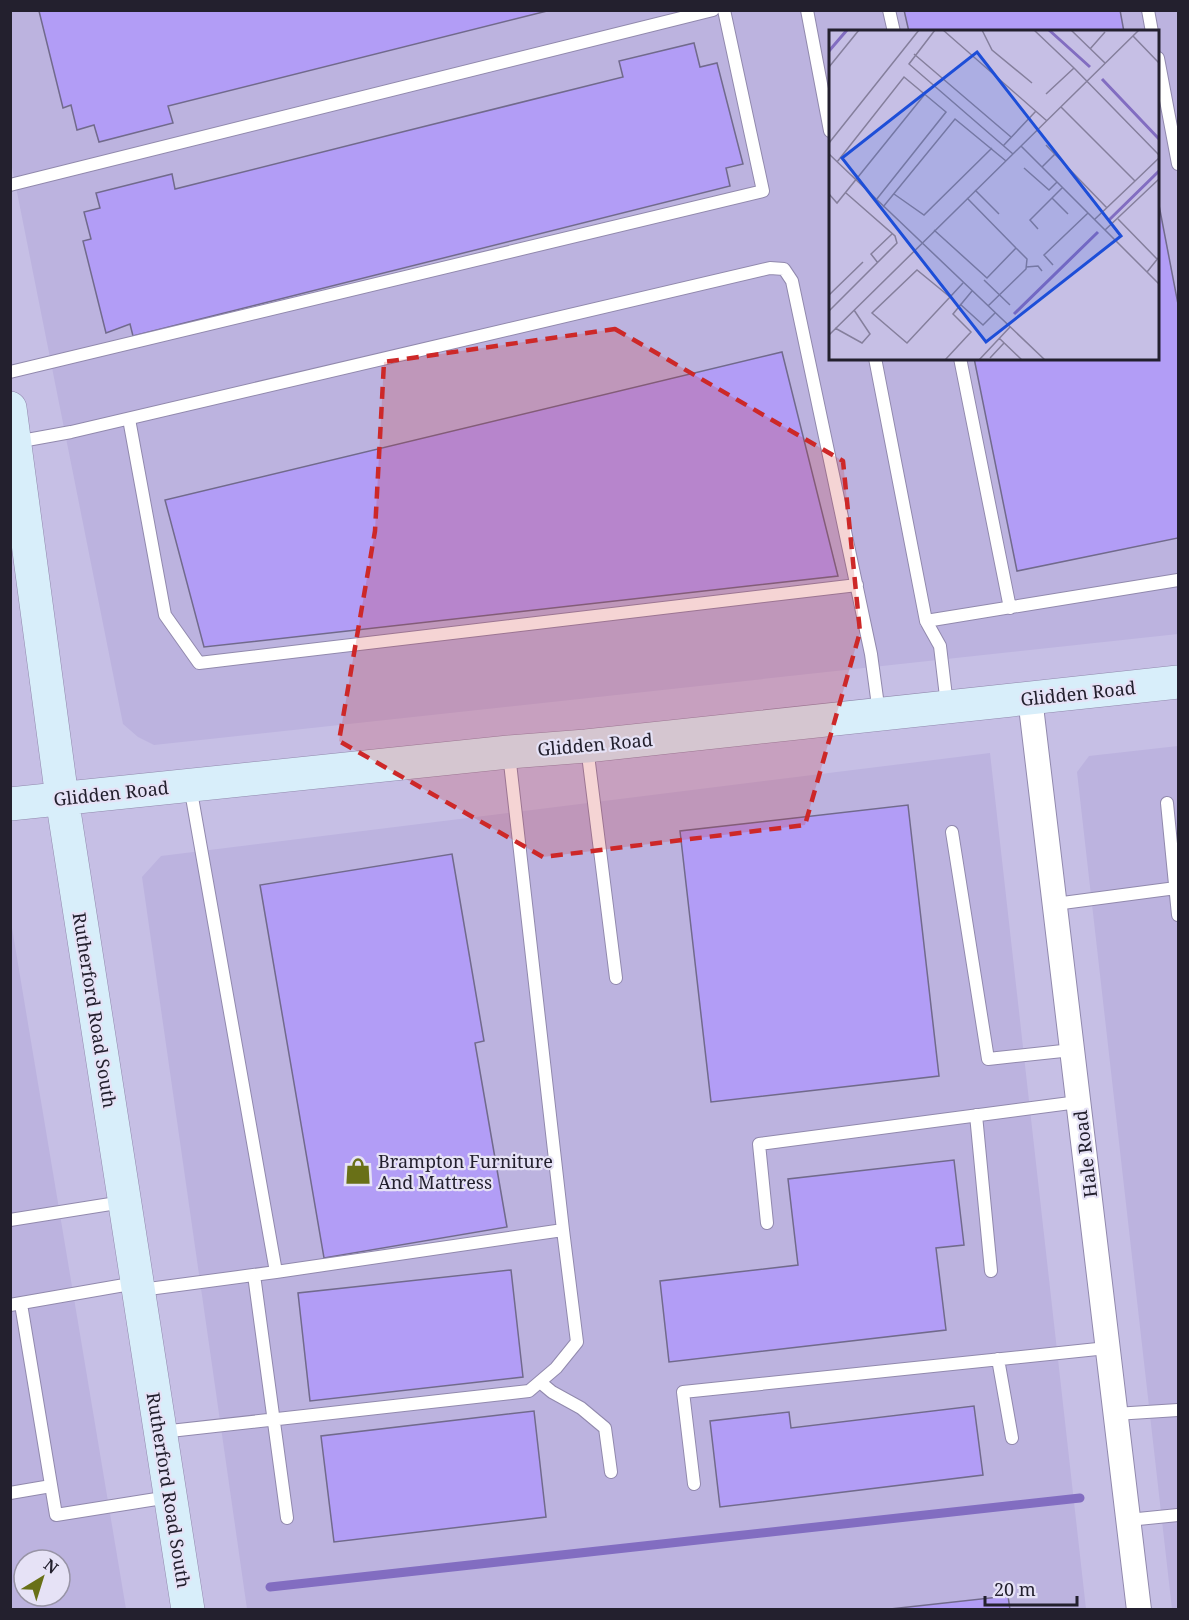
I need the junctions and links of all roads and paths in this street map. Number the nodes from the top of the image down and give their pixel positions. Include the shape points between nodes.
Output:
1 (712, 10) edge
2 (724, 10) edge
3 (807, 10) edge
4 (889, 10) edge
5 (1148, 10) edge
6 (894, 30) edge
7 (1152, 30) edge
8 (1159, 63) edge
9 (829, 121) edge
10 (1179, 164) edge
11 (10, 184) edge
12 (875, 360) edge
13 (960, 360) edge
14 (10, 372) edge
15 (10, 408) edge
16 (129, 419) junction
17 (15, 442) junction
18 (1179, 580) edge
19 (857, 585) junction
20 (1010, 608) junction
21 (926, 621) junction
22 (1179, 682) edge
23 (1030, 698) junction
24 (947, 707) junction
25 (879, 714) junction
26 (586, 746) junction
27 (509, 752) junction
28 (190, 784) junction
29 (62, 798) junction
30 (1167, 803) dead end
31 (10, 804) edge
32 (952, 832) dead end
33 (1176, 888) junction
34 (1055, 904) junction
35 (1179, 915) edge
36 (616, 978) dead end
37 (1072, 1050) junction
38 (1078, 1102) junction
39 (976, 1115) junction
40 (125, 1202) junction
41 (10, 1220) edge
42 (767, 1224) dead end
43 (563, 1230) junction
44 (991, 1271) dead end
45 (276, 1272) junction
46 (254, 1275) junction
47 (138, 1287) junction
48 (16, 1304) edge
49 (1107, 1348) junction
50 (999, 1359) junction
51 (540, 1382) junction
52 (1179, 1410) edge
53 (1115, 1414) junction
54 (274, 1419) junction
55 (160, 1432) junction
56 (1012, 1438) dead end
57 (611, 1472) dead end
58 (694, 1484) dead end
59 (51, 1486) junction
60 (10, 1493) edge
61 (170, 1497) junction
62 (1179, 1515) edge
63 (287, 1518) dead end
64 (1128, 1521) junction
65 (188, 1610) edge
66 (1139, 1610) edge

1 - 11 lane
2 - 14 lane via 763,191
3 - 9 lane
4 - 6 lane
5 - 7 lane
8 - 10 lane
12 - 21 lane
13 - 20 lane
15 - 17 street, Rutherford Road South
16 - 17 lane
16 - 19 lane via 165,615 198,663
16 - 19 lane via 770,268 784,269 792,282
17 - 29 street, Rutherford Road South
18 - 20 lane
19 - 25 lane
20 - 21 lane
21 - 24 lane via 940,646
22 - 23 street, Glidden Road
23 - 24 street, Glidden Road
23 - 34 street, Hale Road
24 - 25 street, Glidden Road
25 - 26 street, Glidden Road
26 - 27 street, Glidden Road
26 - 36 lane
27 - 28 street, Glidden Road
27 - 43 lane
28 - 29 street, Glidden Road
28 - 45 lane
29 - 31 street, Glidden Road
29 - 40 street, Rutherford Road South
30 - 33 lane
32 - 37 lane via 988,1059
33 - 34 lane
33 - 35 lane
34 - 37 street, Hale Road
37 - 38 street, Hale Road
38 - 39 lane
38 - 49 street, Hale Road
39 - 42 lane via 759,1144
39 - 44 lane
40 - 41 lane
40 - 47 street, Rutherford Road South
43 - 45 lane
43 - 51 lane via 577,1342
45 - 46 lane
46 - 47 lane
46 - 54 lane
47 - 48 lane
47 - 55 street, Rutherford Road South
48 - 59 lane
49 - 50 lane
49 - 53 street, Hale Road
50 - 56 lane
50 - 58 lane via 683,1392
51 - 54 lane via 529,1391
51 - 57 lane via 605,1428
52 - 53 lane
53 - 64 street, Hale Road
54 - 55 lane
54 - 63 lane
55 - 61 street, Rutherford Road South
59 - 60 lane
59 - 61 lane via 56,1515
61 - 65 street, Rutherford Road South
62 - 64 lane
64 - 66 street, Hale Road

